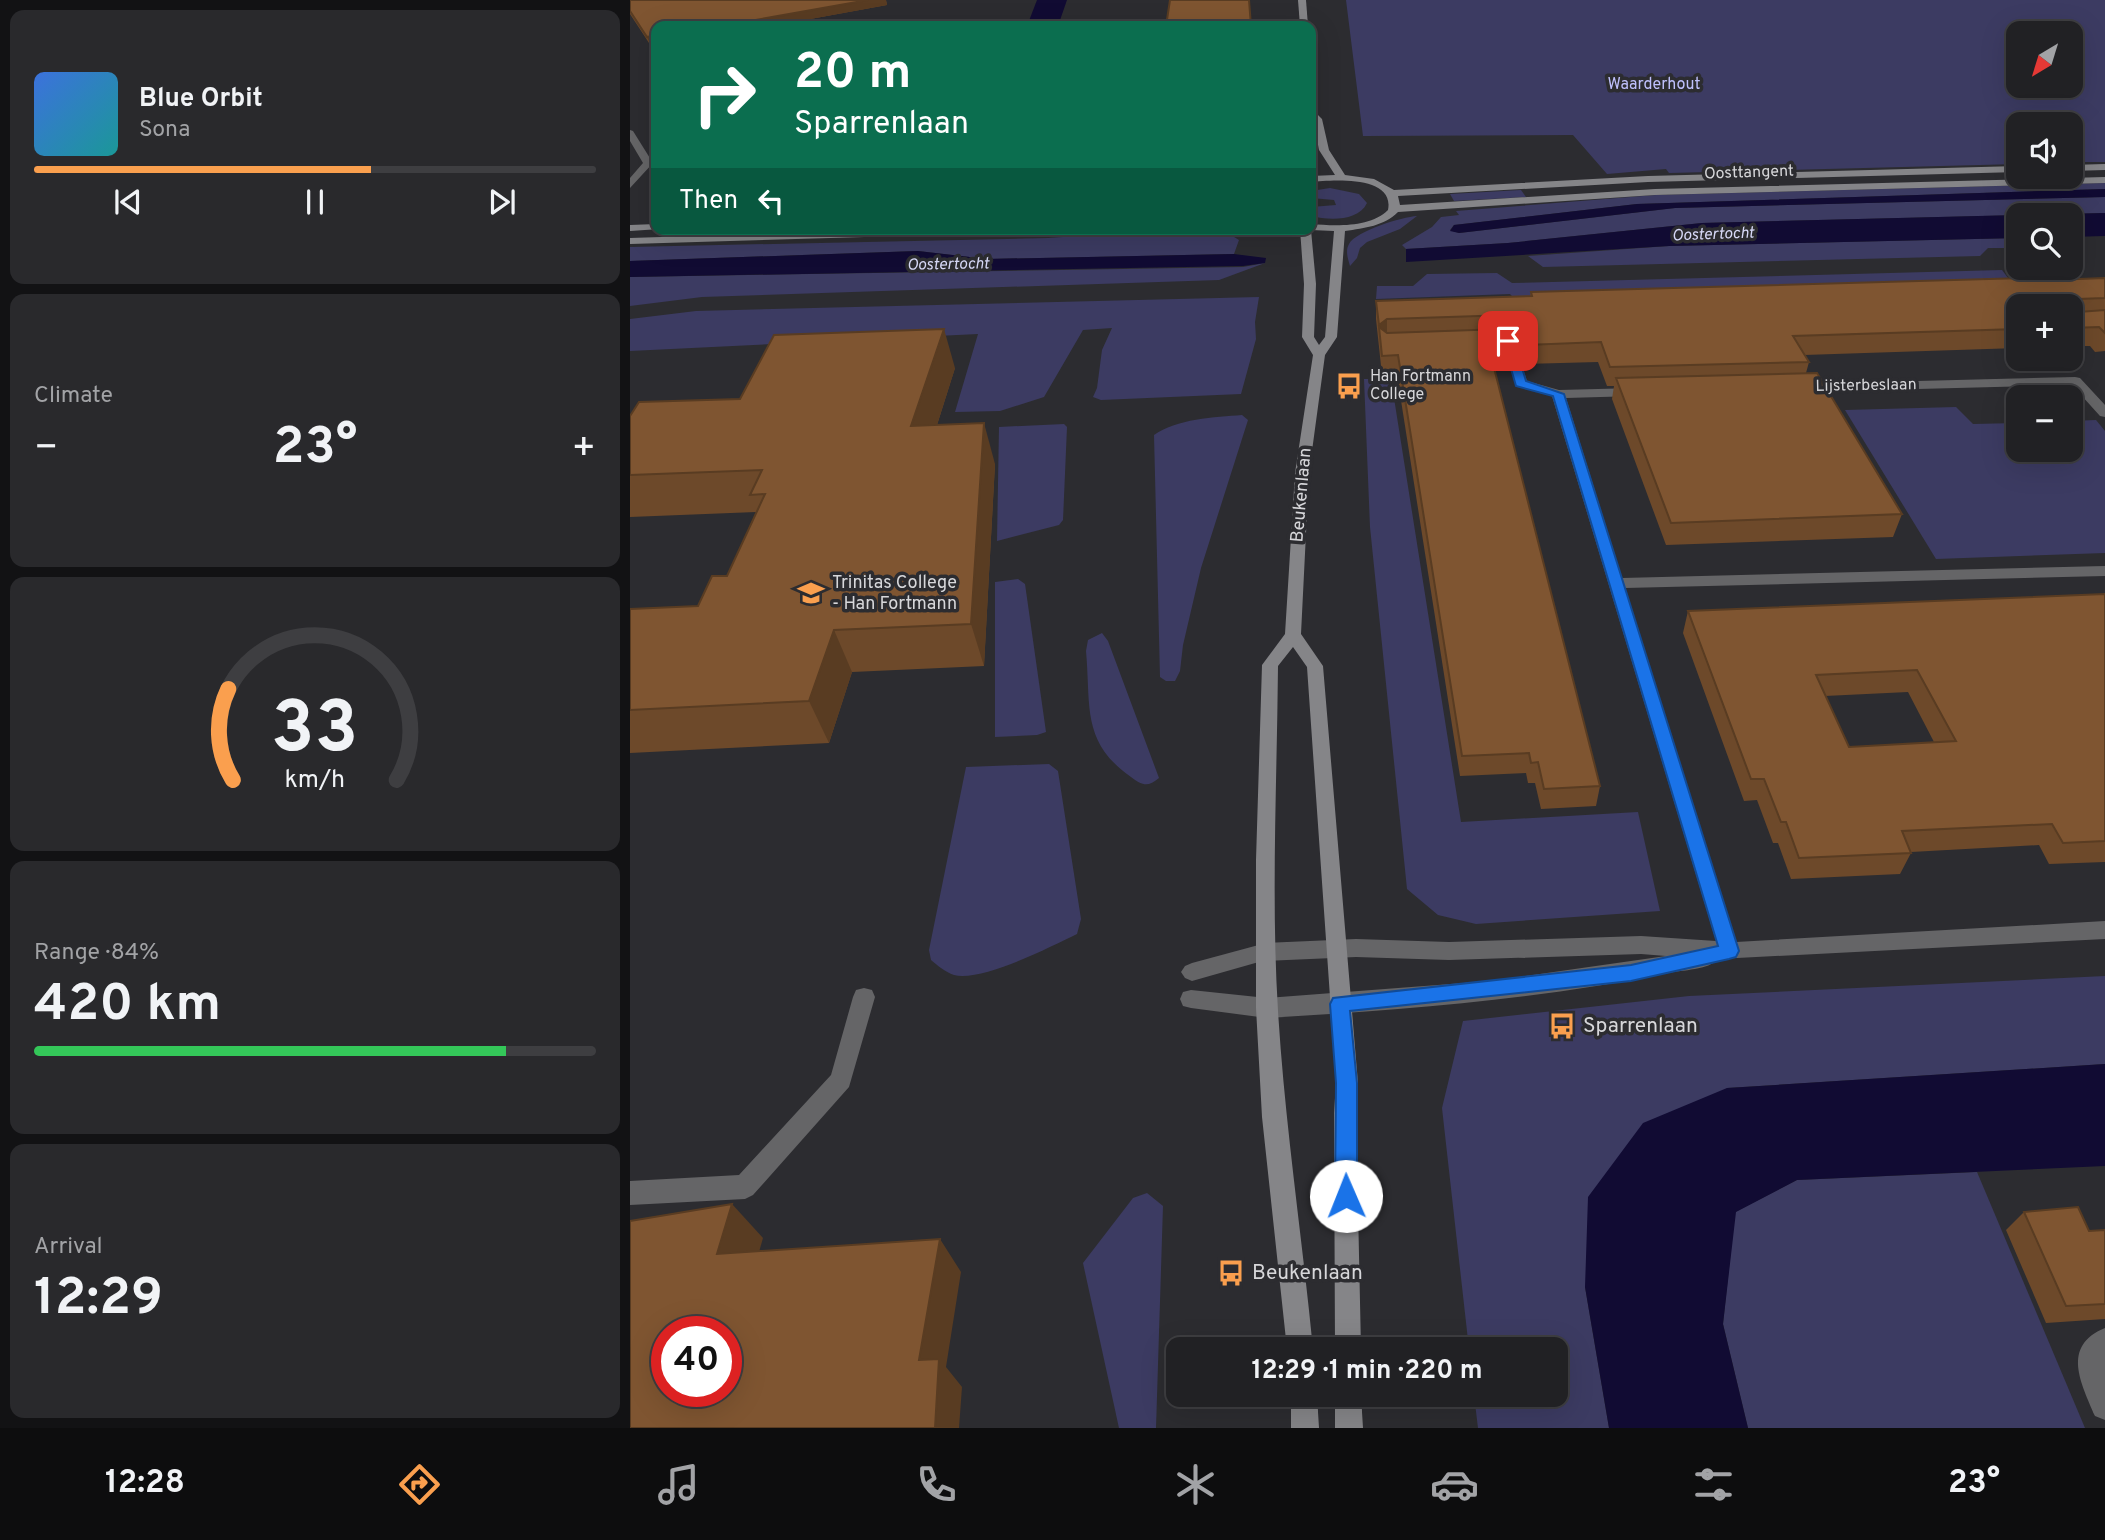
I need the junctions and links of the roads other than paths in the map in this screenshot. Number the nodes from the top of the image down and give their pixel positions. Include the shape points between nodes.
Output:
1 (1302, 0) edge
2 (1304, 21) edge
3 (1316, 118) edge
4 (630, 133) edge
5 (2105, 167) edge
6 (2083, 168) edge
7 (2006, 169) edge
8 (1341, 177) junction
9 (1316, 179) edge
10 (2105, 180) edge
11 (630, 184) edge
12 (1391, 193) junction
13 (1394, 209) junction
14 (651, 227) edge
15 (1316, 227) edge
16 (630, 228) edge
17 (1340, 229) junction
18 (831, 235) edge
19 (1306, 235) edge
20 (630, 241) edge
21 (1468, 342) edge
22 (1319, 355) junction
23 (1782, 388) edge
24 (1656, 391) edge
25 (1558, 394) junction
26 (2105, 413) edge
27 (2105, 570) edge
28 (1616, 583) junction
29 (1293, 635) junction
30 (2105, 930) edge
31 (1336, 949) junction
32 (1729, 951) junction
33 (1266, 952) junction
34 (1192, 972) dead end
35 (864, 997) dead end
36 (1191, 999) dead end
37 (1340, 1004) junction
38 (1267, 1007) junction
39 (630, 1193) edge
40 (1299, 1337) edge
41 (1348, 1337) edge
42 (2105, 1341) edge
43 (2105, 1406) edge
44 (1304, 1407) edge
45 (1348, 1407) edge
46 (1305, 1428) edge
47 (1349, 1428) edge

1 - 2 main road
3 - 8 main road via 1324,150
4 - 11 street via 648,163
5 - 6 main road
7 - 12 main road, Oosttangent via 1648,179
8 - 9 main road
8 - 12 main road via 1371,182
10 - 13 main road, Oosttangent via 1655,192
12 - 13 main road
13 - 17 main road via 1376,222
14 - 16 main road
15 - 17 main road
17 - 22 main road, Beukenlaan via 1331,337
18 - 20 main road
19 - 22 main road, Beukenlaan via 1308,337
21 - 25 street via 1508,341 1521,383
22 - 29 main road, Beukenlaan via 1302,473
23 - 26 street, Lijsterbeslaan via 2076,381
24 - 25 street
25 - 28 street
27 - 28 street
28 - 32 street
29 - 31 main road via 1315,666
29 - 33 main road via 1270,665
30 - 32 street
31 - 32 street via 1641,945
31 - 33 street
31 - 37 main road
32 - 37 street via 1631,973
33 - 34 street
33 - 38 main road
35 - 39 street via 841,1080 745,1187
36 - 38 street
37 - 38 street
37 - 41 main road via 1347,1083
38 - 40 main road via 1274,1117
42 - 43 street via 2091,1352 2091,1372
44 - 46 main road
45 - 47 main road

